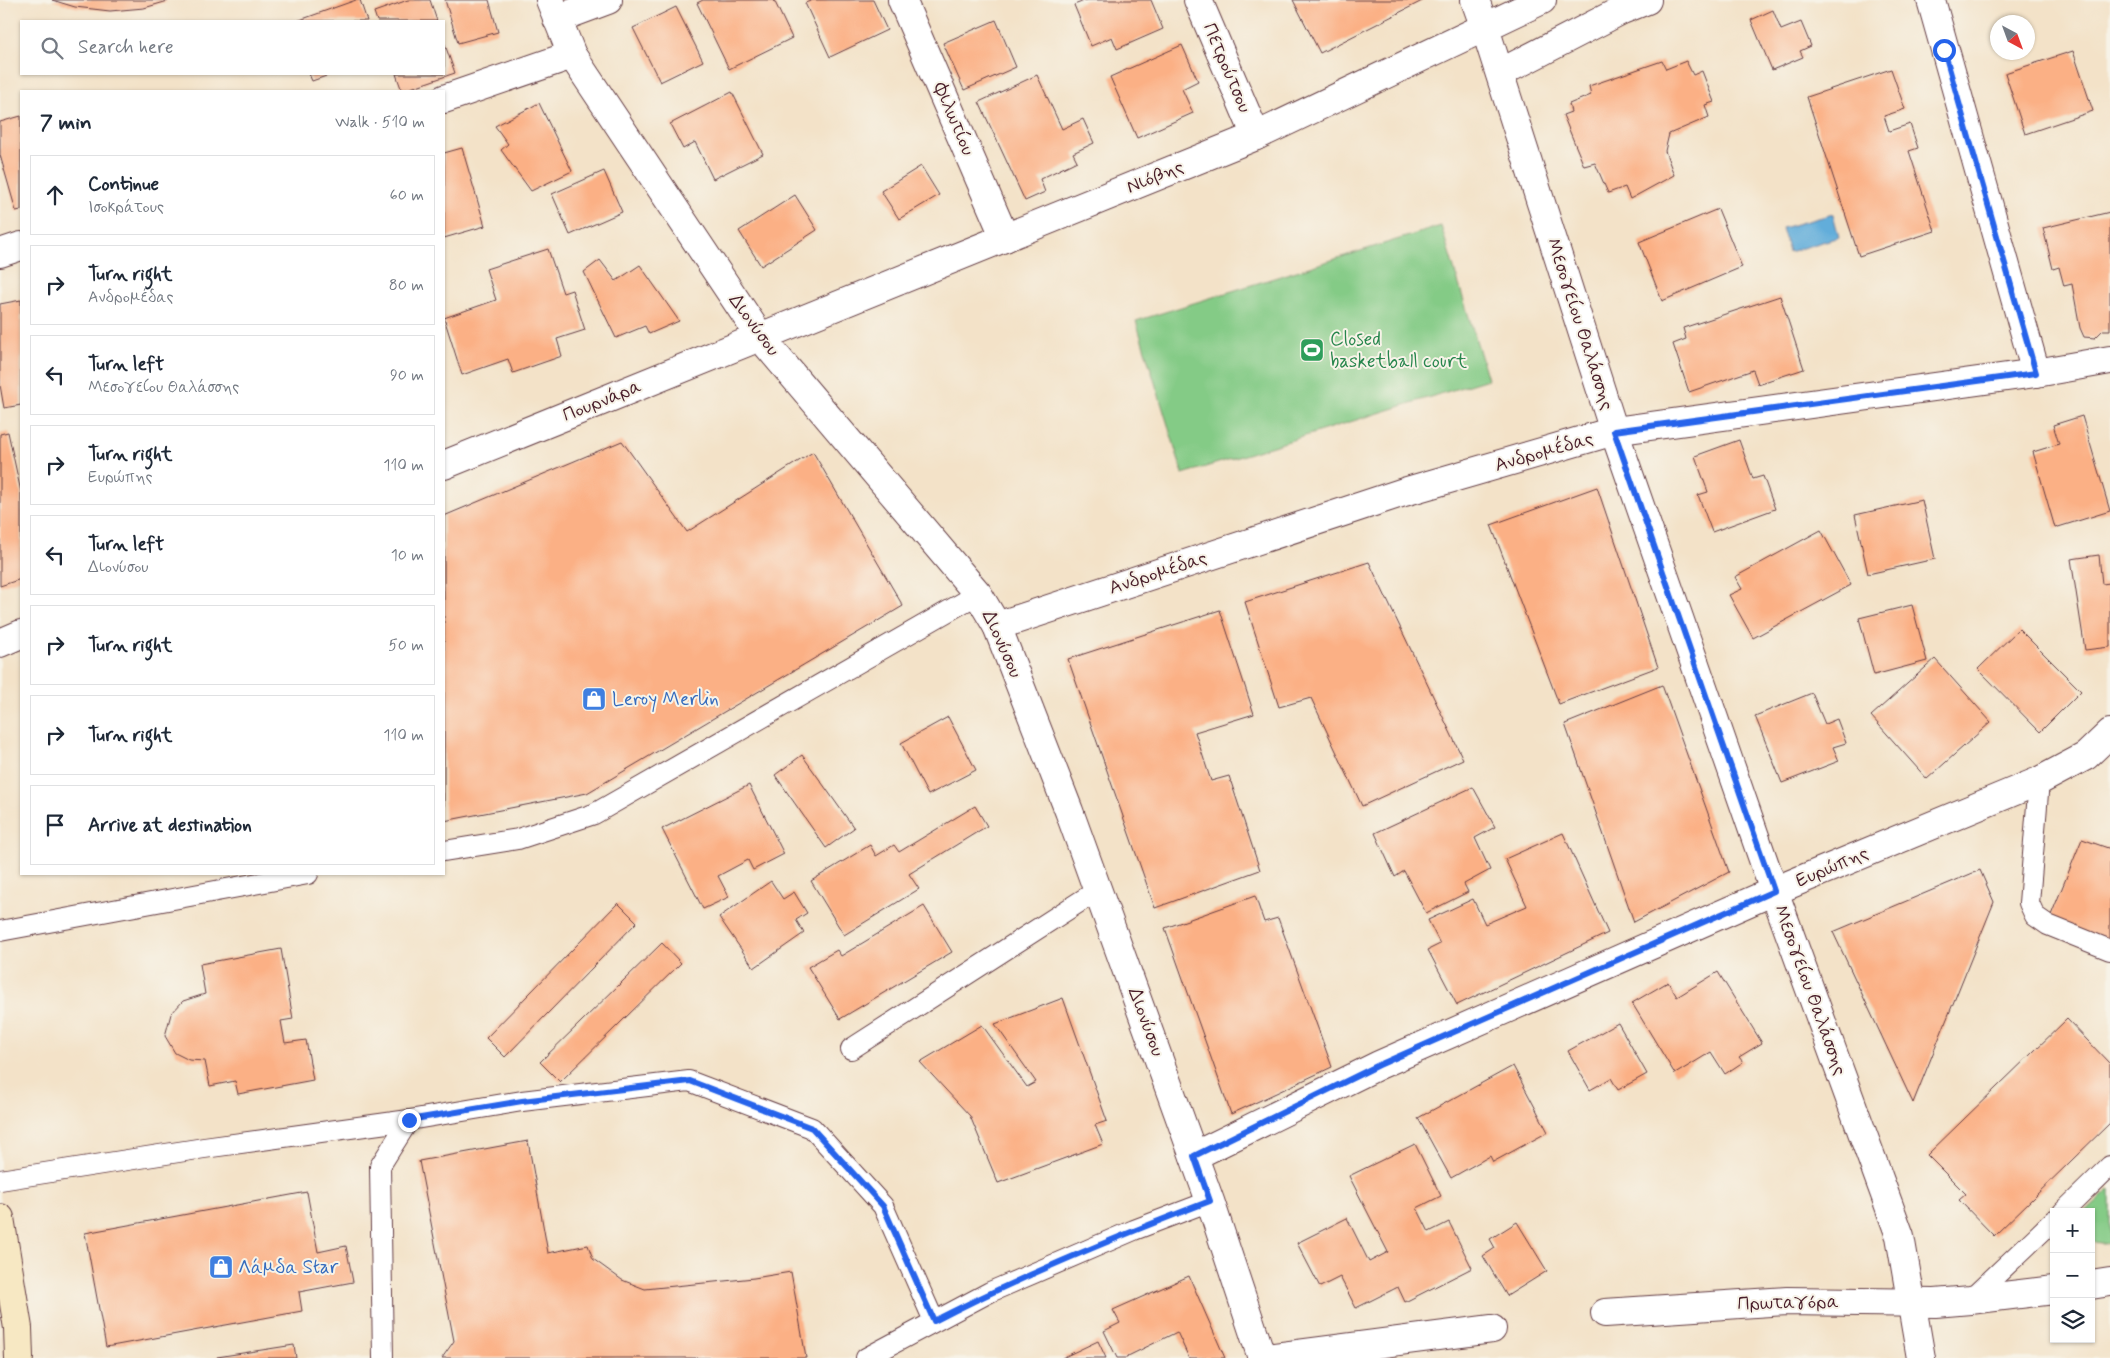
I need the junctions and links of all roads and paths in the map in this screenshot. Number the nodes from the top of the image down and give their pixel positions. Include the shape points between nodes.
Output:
1 (608, 0) edge
2 (902, 0) edge
3 (1198, 0) edge
4 (1475, 0) edge
5 (1542, 0) edge
6 (1647, 0) edge
7 (1931, 0) edge
8 (553, 10) edge
9 (1485, 28) junction
10 (572, 55) junction
11 (1500, 73) junction
12 (445, 99) edge
13 (1256, 136) junction
14 (1005, 238) junction
15 (20, 246) edge
16 (0, 253) edge
17 (761, 338) junction
18 (2110, 360) edge
19 (2036, 373) junction
20 (1614, 431) junction
21 (445, 465) edge
22 (978, 594) junction
23 (997, 626) junction
24 (20, 634) edge
25 (0, 643) edge
26 (2110, 733) edge
27 (2039, 781) junction
28 (445, 851) edge
29 (303, 875) edge
30 (1098, 890) junction
31 (1774, 891) junction
32 (0, 931) edge
33 (2110, 950) edge
34 (851, 1050) dead end
35 (409, 1120) junction
36 (1194, 1156) junction
37 (2110, 1166) edge
38 (0, 1180) edge
39 (1210, 1201) junction
40 (2067, 1208) edge
41 (0, 1218) edge
42 (2050, 1224) edge
43 (2110, 1282) edge
44 (2095, 1284) edge
45 (2050, 1290) edge
46 (1970, 1300) junction
47 (1913, 1304) junction
48 (1605, 1313) dead end
49 (934, 1321) junction
50 (18, 1328) junction
51 (1492, 1329) dead end
52 (19, 1358) edge
53 (28, 1358) edge
54 (383, 1358) edge
55 (866, 1358) edge
56 (1262, 1358) edge
57 (1267, 1358) edge
58 (1921, 1358) edge

1 - 8 street
2 - 14 street, Φιλωτίου
3 - 13 street, Πετρούτσου
4 - 9 street, Μεσογείου Θαλάσσης
5 - 9 street, Νιόβης
6 - 11 street
7 - 19 street
8 - 10 street, Διονύσου
9 - 11 street, Μεσογείου Θαλάσσης
9 - 13 street, Νιόβης
10 - 12 street
10 - 17 street, Διονύσου
11 - 20 street, Μεσογείου Θαλάσσης
13 - 14 street, Νιόβης
14 - 17 street, Νιόβης
15 - 16 street
17 - 21 street, Πουρνάρα
17 - 22 street, Διονύσου
18 - 19 street, Ανδρομέδας
19 - 20 street, Ανδρομέδας
20 - 23 street, Ανδρομέδας via 1404,492
20 - 31 street, Μεσογείου Θαλάσσης
22 - 23 street, Διονύσου
22 - 28 lane via 594,814 518,839
23 - 30 street, Διονύσου
24 - 25 street
26 - 27 street, Ευρώπης via 2086,756
27 - 31 street, Ευρώπης
27 - 33 lane via 2029,903 2035,916 2048,925
29 - 32 lane
30 - 34 lane
30 - 36 street, Διονύσου
31 - 36 street, Ευρώπης via 1379,1065
31 - 47 street, Μεσογείου Θαλάσσης via 1900,1236
35 - 38 lane
35 - 49 lane via 522,1101 690,1081 812,1128 883,1206
35 - 54 lane via 380,1166
36 - 39 street, Διονύσου
37 - 40 lane
39 - 49 lane via 990,1292
39 - 56 street, Διονύσου
41 - 50 main road
42 - 46 lane
43 - 44 street
45 - 46 street, Πρωταγόρα
46 - 47 street, Πρωταγόρα
47 - 48 street, Πρωταγόρα via 1786,1301
47 - 58 street, Μεσογείου Θαλάσσης
49 - 55 lane
50 - 52 main road
50 - 53 main road
51 - 57 street

